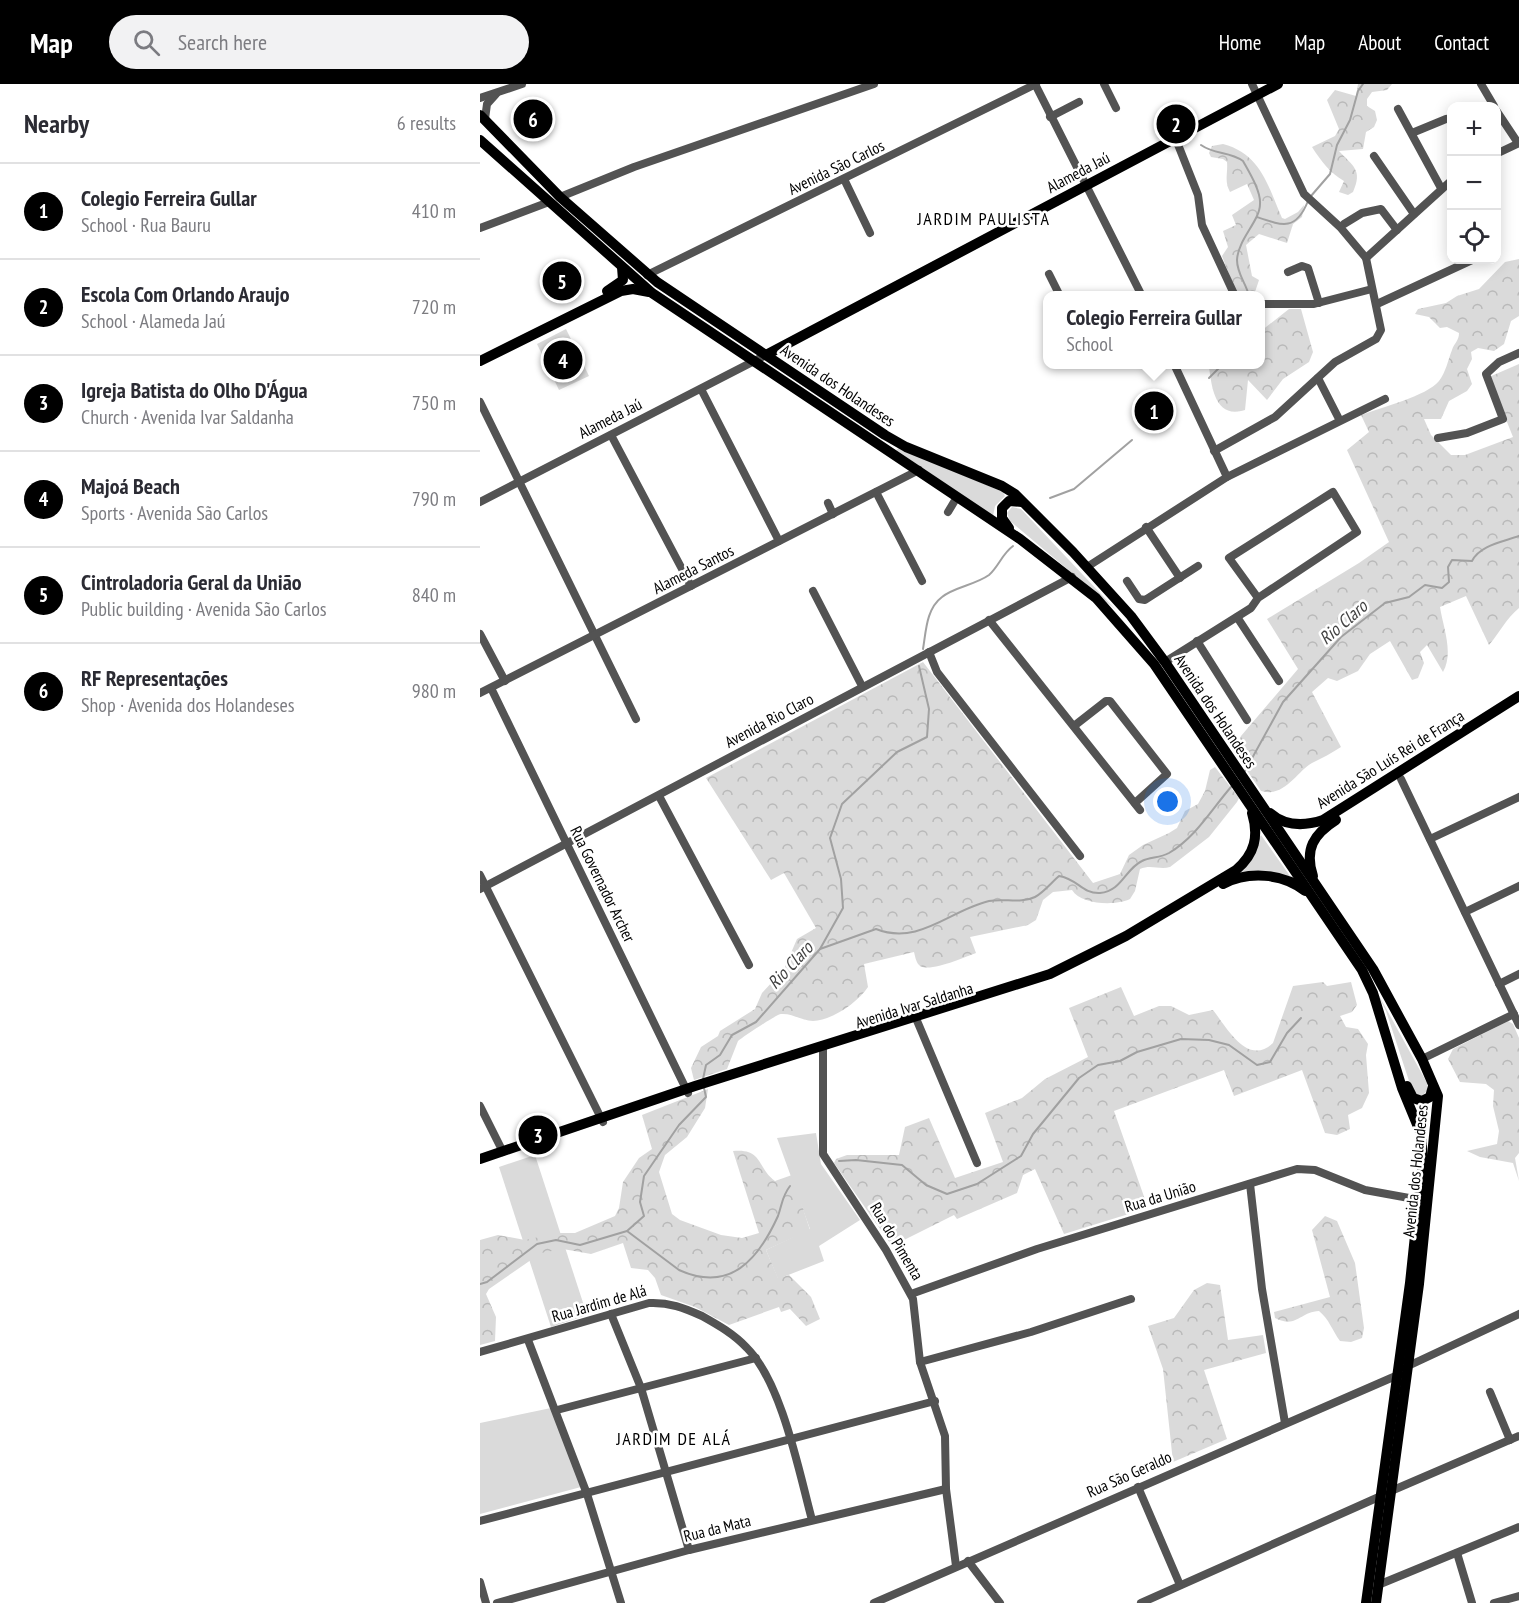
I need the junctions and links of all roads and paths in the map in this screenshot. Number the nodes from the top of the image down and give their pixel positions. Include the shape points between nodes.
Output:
1 (522, 84) edge
2 (874, 84) edge
3 (1035, 84) edge
4 (1104, 84) edge
5 (1252, 84) edge
6 (1278, 84) edge
7 (1481, 84) edge
8 (499, 92) junction
9 (1257, 95) junction
10 (480, 98) edge
11 (1079, 102) dead end
12 (1492, 102) edge
13 (1116, 108) dead end
14 (1398, 109) dead end
15 (1050, 117) junction
16 (1501, 117) edge
17 (482, 119) edge
18 (1446, 119) dead end
19 (1412, 133) junction
20 (1175, 137) junction
21 (481, 141) edge
22 (1518, 143) edge
23 (1501, 152) edge
24 (1374, 156) dead end
25 (844, 179) junction
26 (1447, 184) edge
27 (1086, 185) junction
28 (1441, 188) junction
29 (554, 199) junction
30 (1414, 214) junction
31 (1344, 224) dead end
32 (480, 228) edge
33 (1397, 230) junction
34 (870, 233) dead end
35 (1366, 258) junction
36 (1463, 264) edge
37 (622, 267) junction
38 (1288, 272) dead end
39 (1049, 274) dead end
40 (647, 275) junction
41 (1372, 289) junction
42 (1058, 291) edge
43 (1139, 291) edge
44 (1233, 291) edge
45 (652, 293) junction
46 (1319, 303) junction
47 (1265, 304) edge
48 (1377, 304) junction
49 (752, 346) junction
50 (480, 353) edge
51 (1519, 353) edge
52 (766, 355) junction
53 (480, 361) edge
54 (754, 362) junction
55 (1176, 369) edge
56 (1318, 378) junction
57 (701, 389) junction
58 (1384, 399) dead end
59 (480, 402) edge
60 (1339, 419) junction
61 (611, 435) junction
62 (1438, 438) dead end
63 (1214, 451) junction
64 (919, 470) junction
65 (1227, 477) junction
66 (519, 481) junction
67 (876, 492) junction
68 (957, 496) junction
69 (480, 502) edge
70 (828, 503) dead end
71 (1025, 503) junction
72 (948, 512) dead end
73 (833, 514) junction
74 (1146, 527) junction
75 (1020, 539) junction
76 (780, 542) junction
77 (1198, 566) dead end
78 (1088, 567) junction
79 (1072, 577) junction
80 (1180, 578) junction
81 (922, 581) dead end
82 (1127, 581) dead end
83 (691, 586) junction
84 (813, 591) dead end
85 (1258, 598) junction
86 (1237, 616) junction
87 (989, 620) junction
88 (480, 634) edge
89 (595, 635) junction
90 (1197, 641) junction
91 (929, 652) junction
92 (1165, 662) junction
93 (505, 681) junction
94 (1279, 681) dead end
95 (862, 686) junction
96 (491, 688) junction
97 (480, 693) edge
98 (1519, 696) edge
99 (1519, 704) edge
100 (636, 719) dead end
101 (1247, 720) dead end
102 (1074, 726) junction
103 (1401, 779) junction
104 (1248, 793) junction
105 (659, 796) junction
106 (1519, 797) edge
107 (1430, 839) junction
108 (567, 843) junction
109 (1080, 856) dead end
110 (480, 875) edge
111 (1519, 886) edge
112 (483, 887) edge
113 (1318, 888) junction
114 (1316, 902) junction
115 (1465, 912) junction
116 (749, 965) dead end
117 (1519, 974) edge
118 (1499, 984) junction
119 (1372, 993) junction
120 (1514, 1014) junction
121 (916, 1018) junction
122 (1519, 1025) edge
123 (823, 1047) junction
124 (1422, 1059) junction
125 (1429, 1073) junction
126 (692, 1089) junction
127 (480, 1106) edge
128 (602, 1120) junction
129 (503, 1152) junction
130 (480, 1160) edge
131 (977, 1163) dead end
132 (1250, 1184) junction
133 (1420, 1200) junction
134 (911, 1294) junction
135 (1131, 1299) dead end
136 (611, 1314) junction
137 (1519, 1314) edge
138 (528, 1340) junction
139 (480, 1352) edge
140 (756, 1358) junction
141 (920, 1362) junction
142 (1408, 1366) junction
143 (1398, 1375) junction
144 (641, 1388) junction
145 (1490, 1392) dead end
146 (935, 1401) junction
147 (557, 1410) junction
148 (1285, 1423) junction
149 (1519, 1436) edge
150 (790, 1440) junction
151 (1510, 1440) junction
152 (667, 1471) junction
153 (1137, 1487) junction
154 (946, 1490) junction
155 (587, 1494) junction
156 (1386, 1494) junction
157 (812, 1520) junction
158 (480, 1521) edge
159 (1519, 1527) edge
160 (689, 1550) junction
161 (1457, 1553) junction
162 (968, 1561) junction
163 (956, 1566) junction
164 (610, 1571) junction
165 (480, 1582) edge
166 (1180, 1586) junction
167 (1378, 1586) junction
168 (1519, 1596) edge
169 (1153, 1601) edge
170 (486, 1603) edge
171 (497, 1603) edge
172 (621, 1603) edge
173 (874, 1603) edge
174 (1000, 1603) edge
175 (1141, 1603) edge
176 (1366, 1603) edge
177 (1376, 1603) edge
178 (1472, 1603) edge
179 (1494, 1603) edge

1 - 8 street
2 - 29 street via 634,167
3 - 15 street
3 - 25 street, Avenida São Carlos
4 - 13 street
5 - 9 street
6 - 9 main road, Alameda Jaú
7 - 12 street
8 - 10 street
8 - 17 street via 487,104
9 - 20 main road, Alameda Jaú
9 - 35 street via 1304,194
11 - 15 street
14 - 19 street
15 - 27 street
16 - 22 street
17 - 29 main road, Avenida dos Holandeses via 530,166
18 - 19 street
19 - 28 street
20 - 27 main road, Alameda Jaú
20 - 44 street via 1198,195 1202,225
21 - 29 main road, Avenida dos Holandeses
22 - 23 street
24 - 30 street
25 - 34 street
25 - 40 street, Avenida São Carlos
26 - 28 street
27 - 43 street
27 - 52 main road, Alameda Jaú
28 - 30 street
29 - 32 street
29 - 37 main road, Avenida dos Holandeses
29 - 40 main road, Avenida dos Holandeses
30 - 33 street
31 - 33 street via 1362,213 1380,209
33 - 35 street
35 - 41 street
36 - 48 street
37 - 45 main road, Avenida dos Holandeses
37 - 50 main road via 624,278 617,286
38 - 46 street via 1302,266 1308,268
39 - 42 street
40 - 49 main road, Avenida dos Holandeses
41 - 46 street
41 - 48 street
45 - 53 main road via 639,289 621,291
45 - 54 main road, Avenida dos Holandeses
46 - 47 street
48 - 56 street via 1379,335 1335,362
49 - 52 main road, Avenida dos Holandeses
49 - 54 main road
51 - 62 street via 1486,374 1503,419 1467,433
52 - 54 street, Alameda Jaú
52 - 71 main road, Avenida dos Holandeses via 906,447 1002,486
54 - 57 street, Alameda Jaú
54 - 64 main road, Avenida dos Holandeses
55 - 63 street
56 - 60 street
56 - 63 street via 1275,417
57 - 61 street, Alameda Jaú
57 - 76 street
58 - 60 street
59 - 66 street
60 - 65 street
61 - 66 street, Alameda Jaú
61 - 83 street
63 - 65 street
64 - 67 street, Alameda Santos
64 - 68 main road, Avenida dos Holandeses
65 - 74 street
66 - 69 street, Alameda Jaú
66 - 89 street
67 - 73 street, Alameda Santos
67 - 81 street
68 - 72 street
68 - 75 main road, Avenida dos Holandeses
70 - 73 street
71 - 75 main road via 1009,501 1001,510 1003,520
71 - 78 main road, Avenida dos Holandeses
73 - 76 street, Alameda Santos
74 - 78 street
74 - 80 street
75 - 79 main road, Avenida dos Holandeses
76 - 83 street, Alameda Santos
77 - 80 street
78 - 92 main road, Avenida dos Holandeses
79 - 87 street, Avenida Rio Claro
79 - 104 main road, Avenida dos Holandeses via 1142,649
80 - 82 street via 1142,600
83 - 89 street, Alameda Santos
84 - 95 street
85 - 85 street via 1357,531 1333,492 1229,558
85 - 86 street via 1251,608
86 - 90 street
86 - 94 street
87 - 91 street, Avenida Rio Claro
87 - 102 street
88 - 93 street
89 - 93 street, Alameda Santos
89 - 100 street
90 - 92 street
90 - 101 street
91 - 95 street, Avenida Rio Claro
91 - 109 street via 938,672
92 - 104 main road, Avenida dos Holandeses
93 - 96 street, Alameda Santos
95 - 105 street, Avenida Rio Claro
96 - 97 street, Alameda Santos
96 - 108 street, Rua Governador Archer
98 - 104 main road, Avenida São Luís Rei de França via 1323,820 1306,824 1283,822
99 - 103 main road, Avenida São Luís Rei de França
102 - 102 street via 1137,806 1167,774 1110,701
103 - 107 street
103 - 113 main road, Avenida São Luís Rei de França via 1315,836 1309,858
104 - 113 main road, Avenida dos Holandeses
104 - 114 main road, Avenida dos Holandeses
104 - 121 main road, Avenida Ivar Saldanha via 1255,840 1248,858 1231,874 1126,936 1050,974
105 - 108 street, Avenida Rio Claro
105 - 116 street
106 - 107 street
107 - 115 street
108 - 112 street, Avenida Rio Claro
108 - 126 street, Rua Governador Archer
110 - 112 street
111 - 115 street
112 - 128 street
113 - 124 main road, Avenida dos Holandeses via 1381,982
114 - 119 main road, Avenida dos Holandeses via 1362,970
114 - 121 main road, Avenida Ivar Saldanha via 1298,886 1279,878 1232,880 1128,941 1051,978
115 - 118 street
117 - 118 street
118 - 120 street
119 - 125 main road via 1409,1092 1417,1100 1432,1095
119 - 133 main road, Avenida dos Holandeses via 1422,1137
120 - 122 street
120 - 124 street
121 - 123 main road, Avenida Ivar Saldanha
121 - 131 street
123 - 126 main road, Avenida Ivar Saldanha
123 - 134 street, Rua do Pimenta via 825,1161 851,1194
124 - 125 main road, Avenida dos Holandeses
125 - 142 main road, Avenida dos Holandeses via 1437,1089 1437,1100 1430,1195
126 - 128 main road, Avenida Ivar Saldanha
127 - 129 street
128 - 129 main road, Avenida Ivar Saldanha
129 - 130 main road, Avenida Ivar Saldanha
132 - 133 street, Rua da União via 1304,1168 1365,1190
132 - 134 street, Rua da União via 1036,1249
132 - 148 street via 1262,1289
133 - 143 main road, Avenida dos Holandeses
134 - 141 street, Rua do Pimenta
135 - 141 street via 1032,1332
136 - 138 street, Rua Jardim de Alá
136 - 140 street, Rua Jardim de Alá via 649,1303 680,1306 724,1329
136 - 144 street
137 - 142 street
138 - 139 street, Rua Jardim de Alá
138 - 147 street
140 - 144 street
140 - 150 street, Rua Jardim de Alá
141 - 146 street, Rua do Pimenta
142 - 156 main road, Avenida dos Holandeses
143 - 148 street, Rua São Geraldo
143 - 156 main road, Avenida dos Holandeses
144 - 147 street
144 - 152 street
145 - 151 street
146 - 150 street
146 - 154 street, Rua do Pimenta via 945,1436
147 - 155 street
148 - 153 street, Rua São Geraldo
149 - 151 street
150 - 152 street
150 - 157 street, Rua Jardim de Alá
151 - 156 street
152 - 155 street
152 - 160 street
153 - 162 street, Rua São Geraldo
153 - 166 street
154 - 157 street, Rua da Mata
154 - 163 street, Rua do Pimenta
155 - 158 street
155 - 164 street
156 - 166 street
156 - 167 main road, Avenida dos Holandeses
156 - 176 main road, Avenida dos Holandeses
157 - 160 street, Rua da Mata
159 - 161 street
160 - 164 street, Rua da Mata
161 - 167 street
161 - 178 street
162 - 163 street, Rua São Geraldo
162 - 174 street
163 - 173 street, Rua São Geraldo
164 - 171 street, Rua da Mata
164 - 172 street
165 - 170 street
166 - 169 street
167 - 177 main road, Avenida dos Holandeses
168 - 179 street
169 - 175 street

